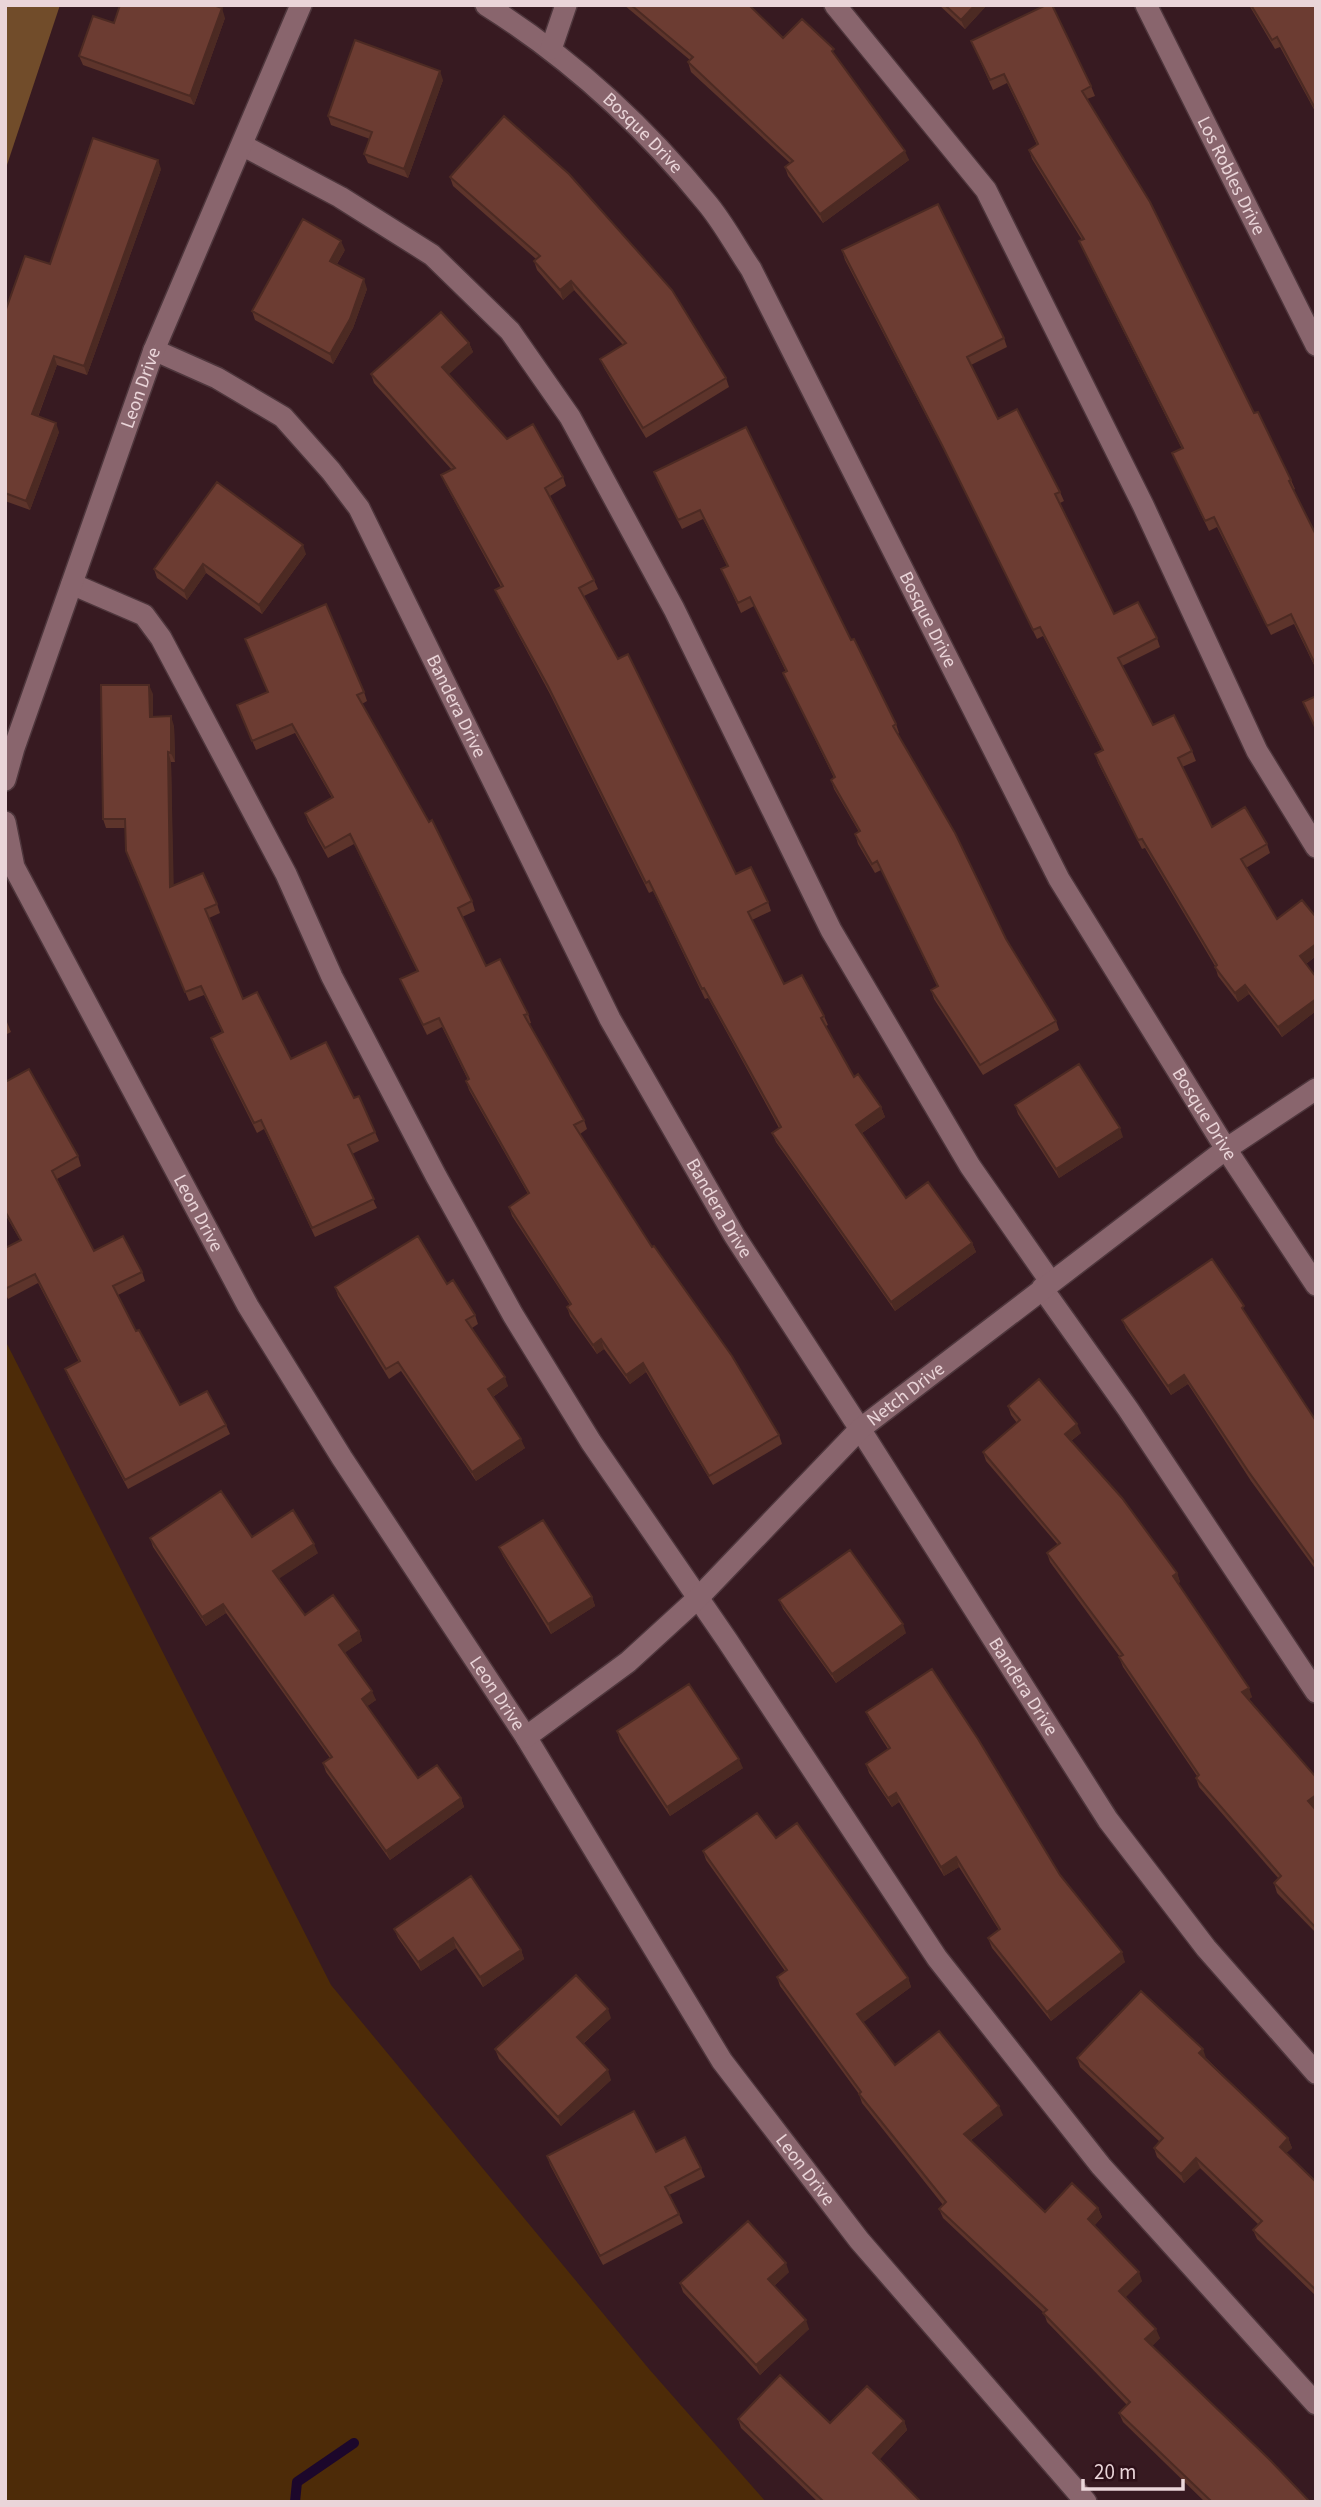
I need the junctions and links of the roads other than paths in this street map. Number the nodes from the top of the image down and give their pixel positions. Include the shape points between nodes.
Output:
1 (301, 5) edge
2 (486, 5) edge
3 (566, 5) edge
4 (835, 5) edge
5 (1146, 5) edge
6 (551, 49) junction
7 (242, 145) junction
8 (1316, 345) edge
9 (154, 350) junction
10 (72, 584) junction
11 (5, 780) edge
12 (5, 822) edge
13 (1316, 847) edge
14 (1316, 1089) edge
15 (1226, 1149) junction
16 (1046, 1285) junction
17 (1316, 1285) edge
18 (860, 1429) junction
19 (698, 1598) junction
20 (1316, 1692) edge
21 (526, 1738) junction
22 (1316, 2073) edge
23 (1316, 2404) edge
24 (1086, 2502) edge

1 - 7 street, Leon Drive
2 - 6 street, Bosque Drive
3 - 6 street
4 - 13 street via 986,191 1143,505 1257,751
5 - 8 street, Los Robles Drive
6 - 15 street, Bosque Drive via 634,122 707,203 751,269 1059,878
7 - 9 street, Leon Drive
7 - 16 street via 340,197 432,255 510,331 570,417 674,609 831,930
9 - 10 street, Leon Drive
9 - 18 street, Bandera Drive via 218,378 283,416 359,508 610,1019 734,1235
10 - 11 street, Leon Drive
10 - 19 street via 144,615 161,638 286,874 436,1176 513,1315 591,1442
12 - 21 street, Leon Drive via 14,867 248,1306 341,1458
14 - 15 street, Netch Drive
15 - 16 street, Netch Drive
15 - 17 street, Bosque Drive
16 - 18 street, Netch Drive
16 - 20 street
18 - 19 street, Netch Drive
18 - 22 street, Bandera Drive via 1108,1820 1206,1948
19 - 21 street, Netch Drive via 628,1662
19 - 23 street via 937,1958 1101,2165
21 - 24 street, Leon Drive via 722,2061 859,2240

